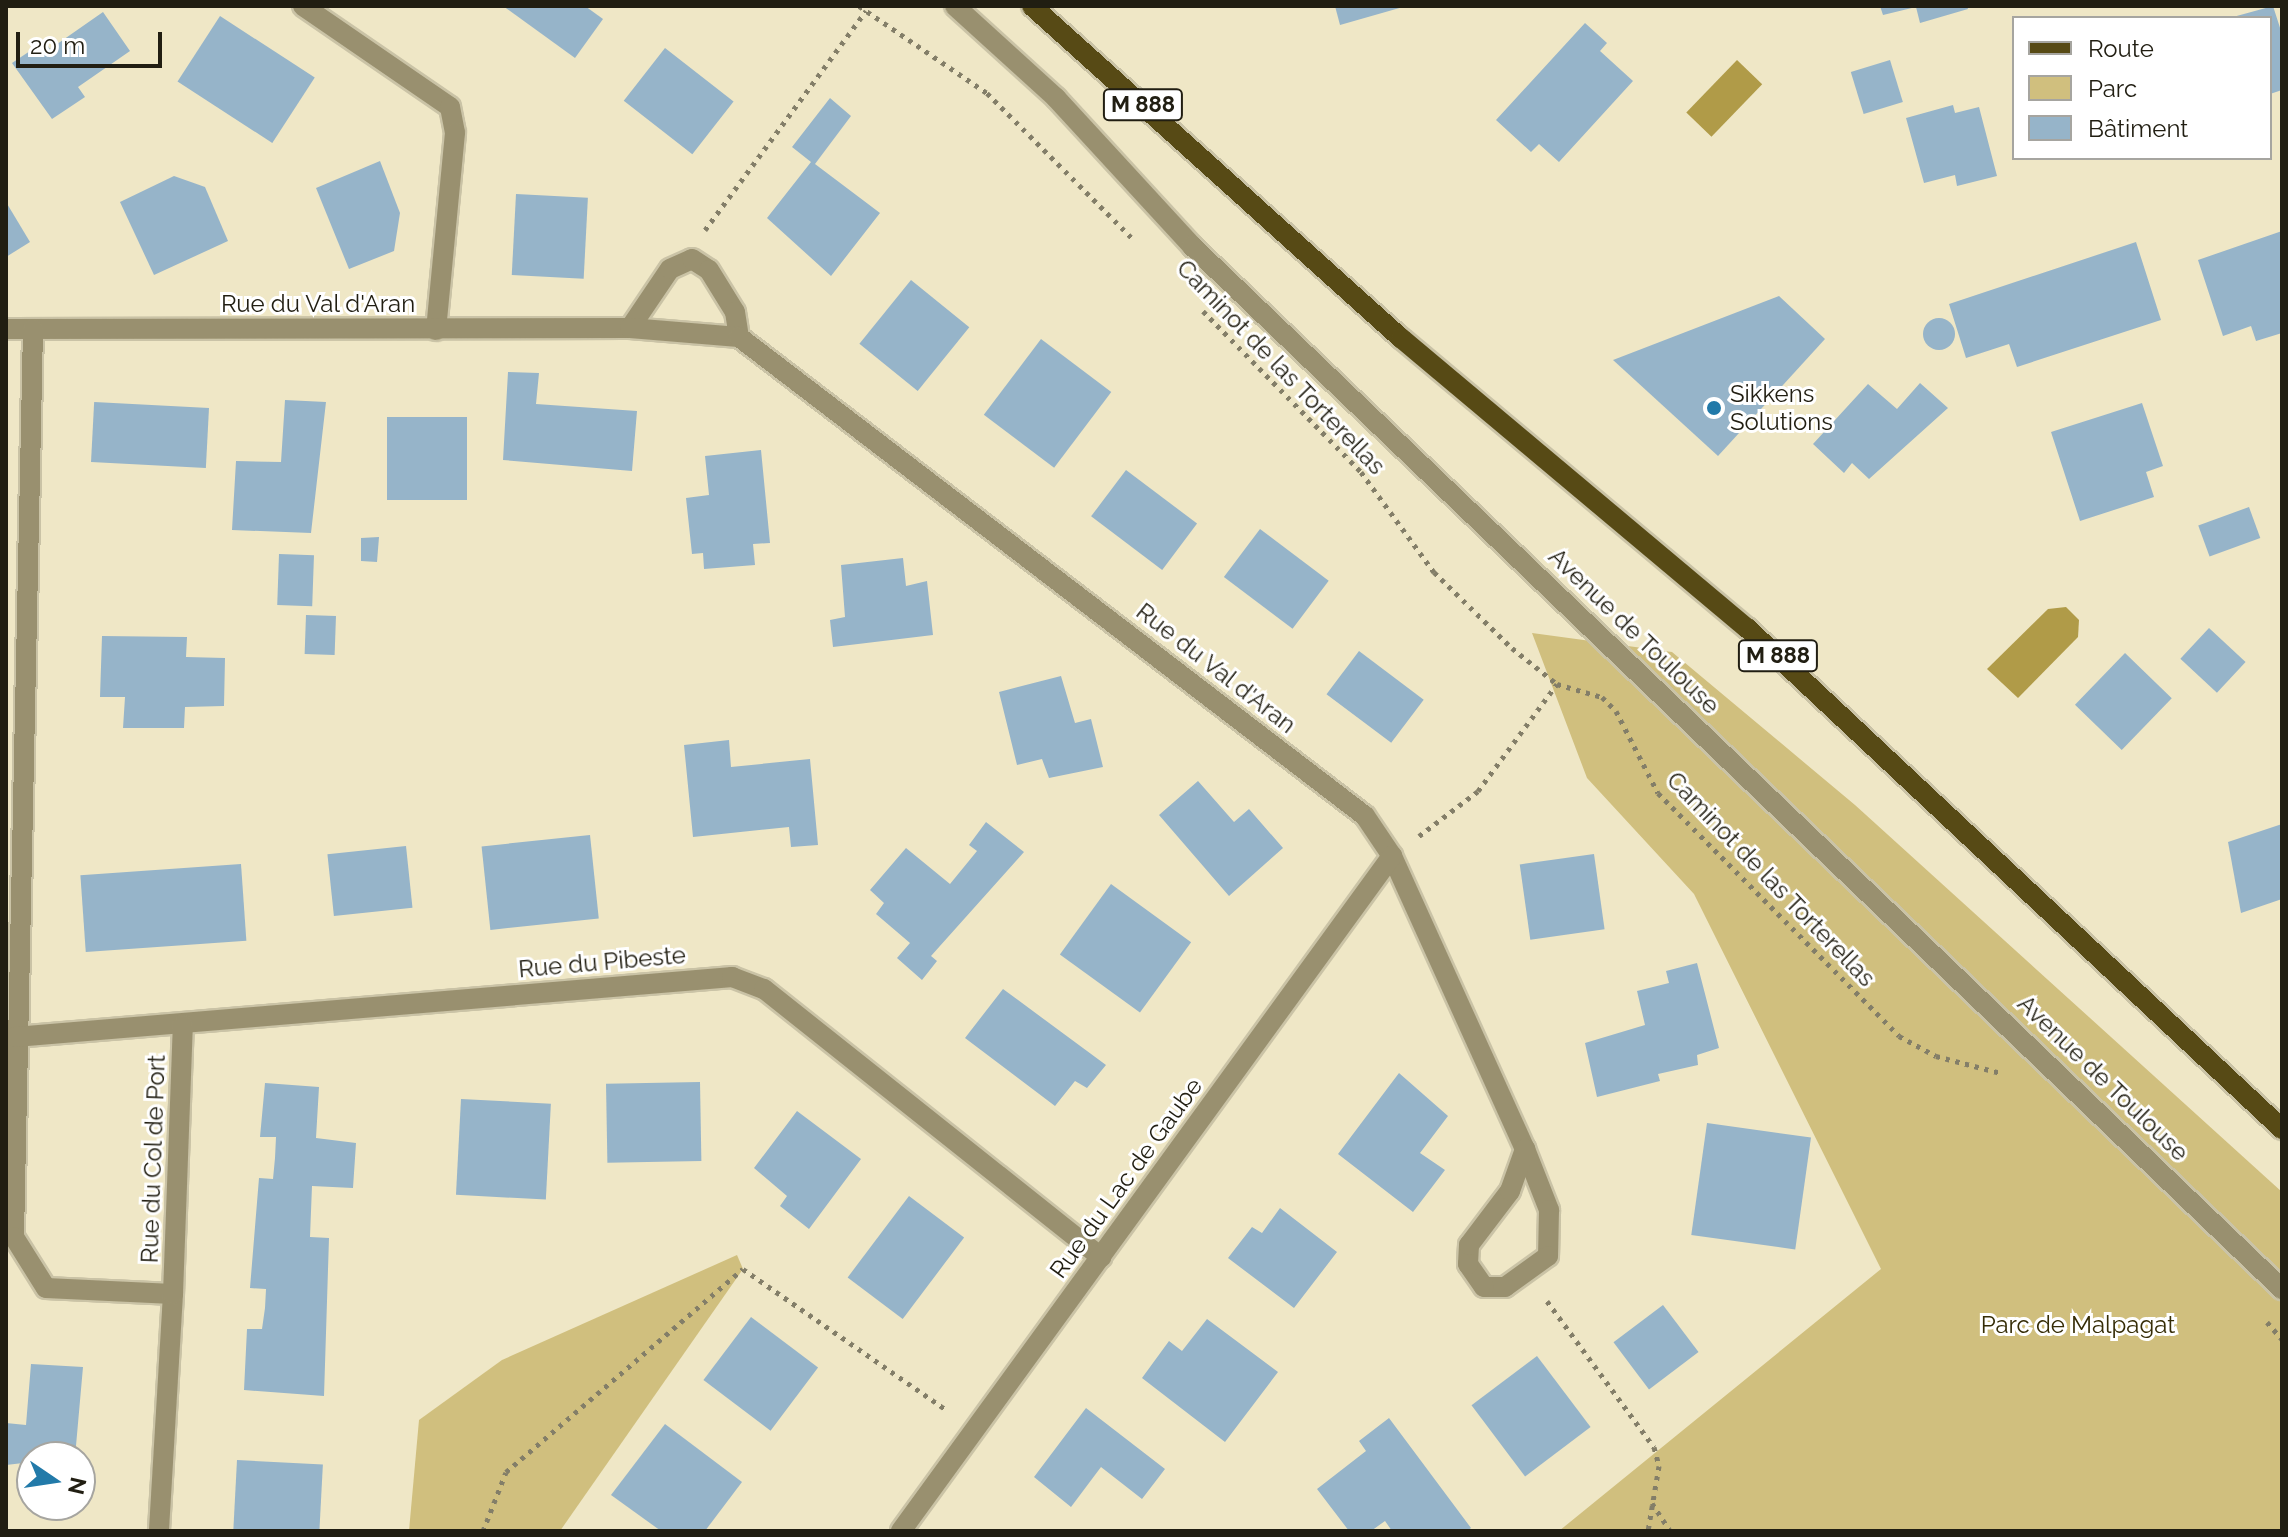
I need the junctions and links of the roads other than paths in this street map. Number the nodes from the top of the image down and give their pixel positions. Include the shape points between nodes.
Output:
1 (303, 6) edge
2 (955, 6) edge
3 (1032, 6) edge
4 (630, 328) junction
5 (6, 329) edge
6 (33, 329) junction
7 (436, 330) junction
8 (739, 337) junction
9 (1392, 856) junction
10 (183, 1025) junction
11 (15, 1037) junction
12 (2282, 1129) edge
13 (1525, 1149) junction
14 (1101, 1257) junction
15 (2282, 1289) edge
16 (173, 1294) junction
17 (159, 1531) edge
18 (901, 1531) edge

1 - 7 street via 450,107 455,133
2 - 15 street, Avenue de Toulouse via 1056,98 1192,246
3 - 12 main road, M 888 via 1401,338 1747,628
4 - 7 street, Rue du Val d'Aran
4 - 8 street, Rue du Val d'Aran
4 - 8 street via 670,269 692,259 709,270 735,312
5 - 6 street, Rue du Val d'Aran
6 - 7 street, Rue du Val d'Aran
6 - 11 street, Rue du Col de Port
8 - 9 street, Rue du Val d'Aran via 1365,816
9 - 13 street, Rue du Val d'Aran
9 - 14 street, Rue du Lac de Gaube
10 - 11 street, Rue du Pibeste
10 - 14 street, Rue du Pibeste via 732,977 764,989
10 - 16 street, Rue du Col de Port
11 - 16 street, Rue du Col de Port via 14,1237 27,1269 46,1288
13 - 13 street, Rue du Val d'Aran via 1510,1191 1474,1231 1468,1264 1484,1287 1497,1289 1548,1256 1549,1210
14 - 18 street, Rue du Lac de Gaube
16 - 17 street, Rue du Col de Port

